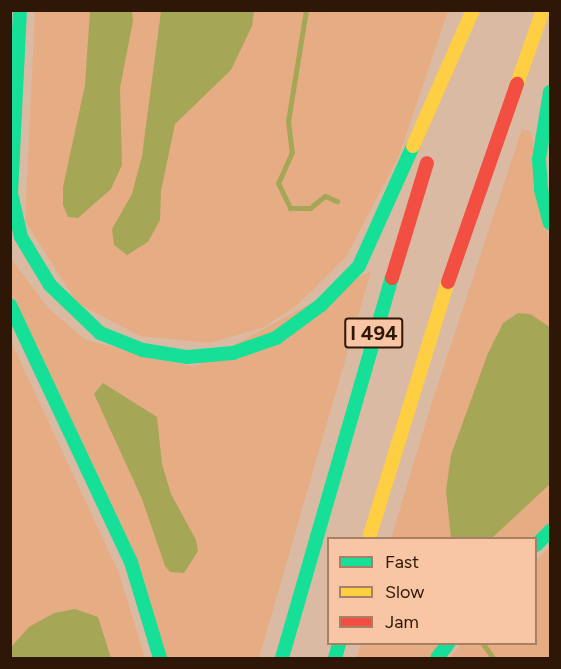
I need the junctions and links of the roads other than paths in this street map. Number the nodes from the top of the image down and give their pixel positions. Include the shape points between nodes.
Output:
1 (20, 10) edge
2 (473, 10) edge
3 (478, 10) edge
4 (543, 10) edge
5 (550, 92) edge
6 (440, 124) dead end
7 (433, 146) dead end
8 (550, 223) edge
9 (10, 304) edge
10 (550, 531) edge
11 (369, 537) edge
12 (537, 544) edge
13 (447, 645) edge
14 (160, 658) edge
15 (282, 658) edge
16 (437, 658) edge

1 - 2 highway via 11,193 21,237 51,285 100,333 143,350 187,357 232,353 276,338 321,305 359,266
3 - 6 highway
4 - 11 highway, I 494 via 449,279
5 - 8 highway via 539,159 541,190
7 - 15 highway, I 494 via 343,437
9 - 14 highway via 131,562
10 - 12 highway
13 - 16 highway

